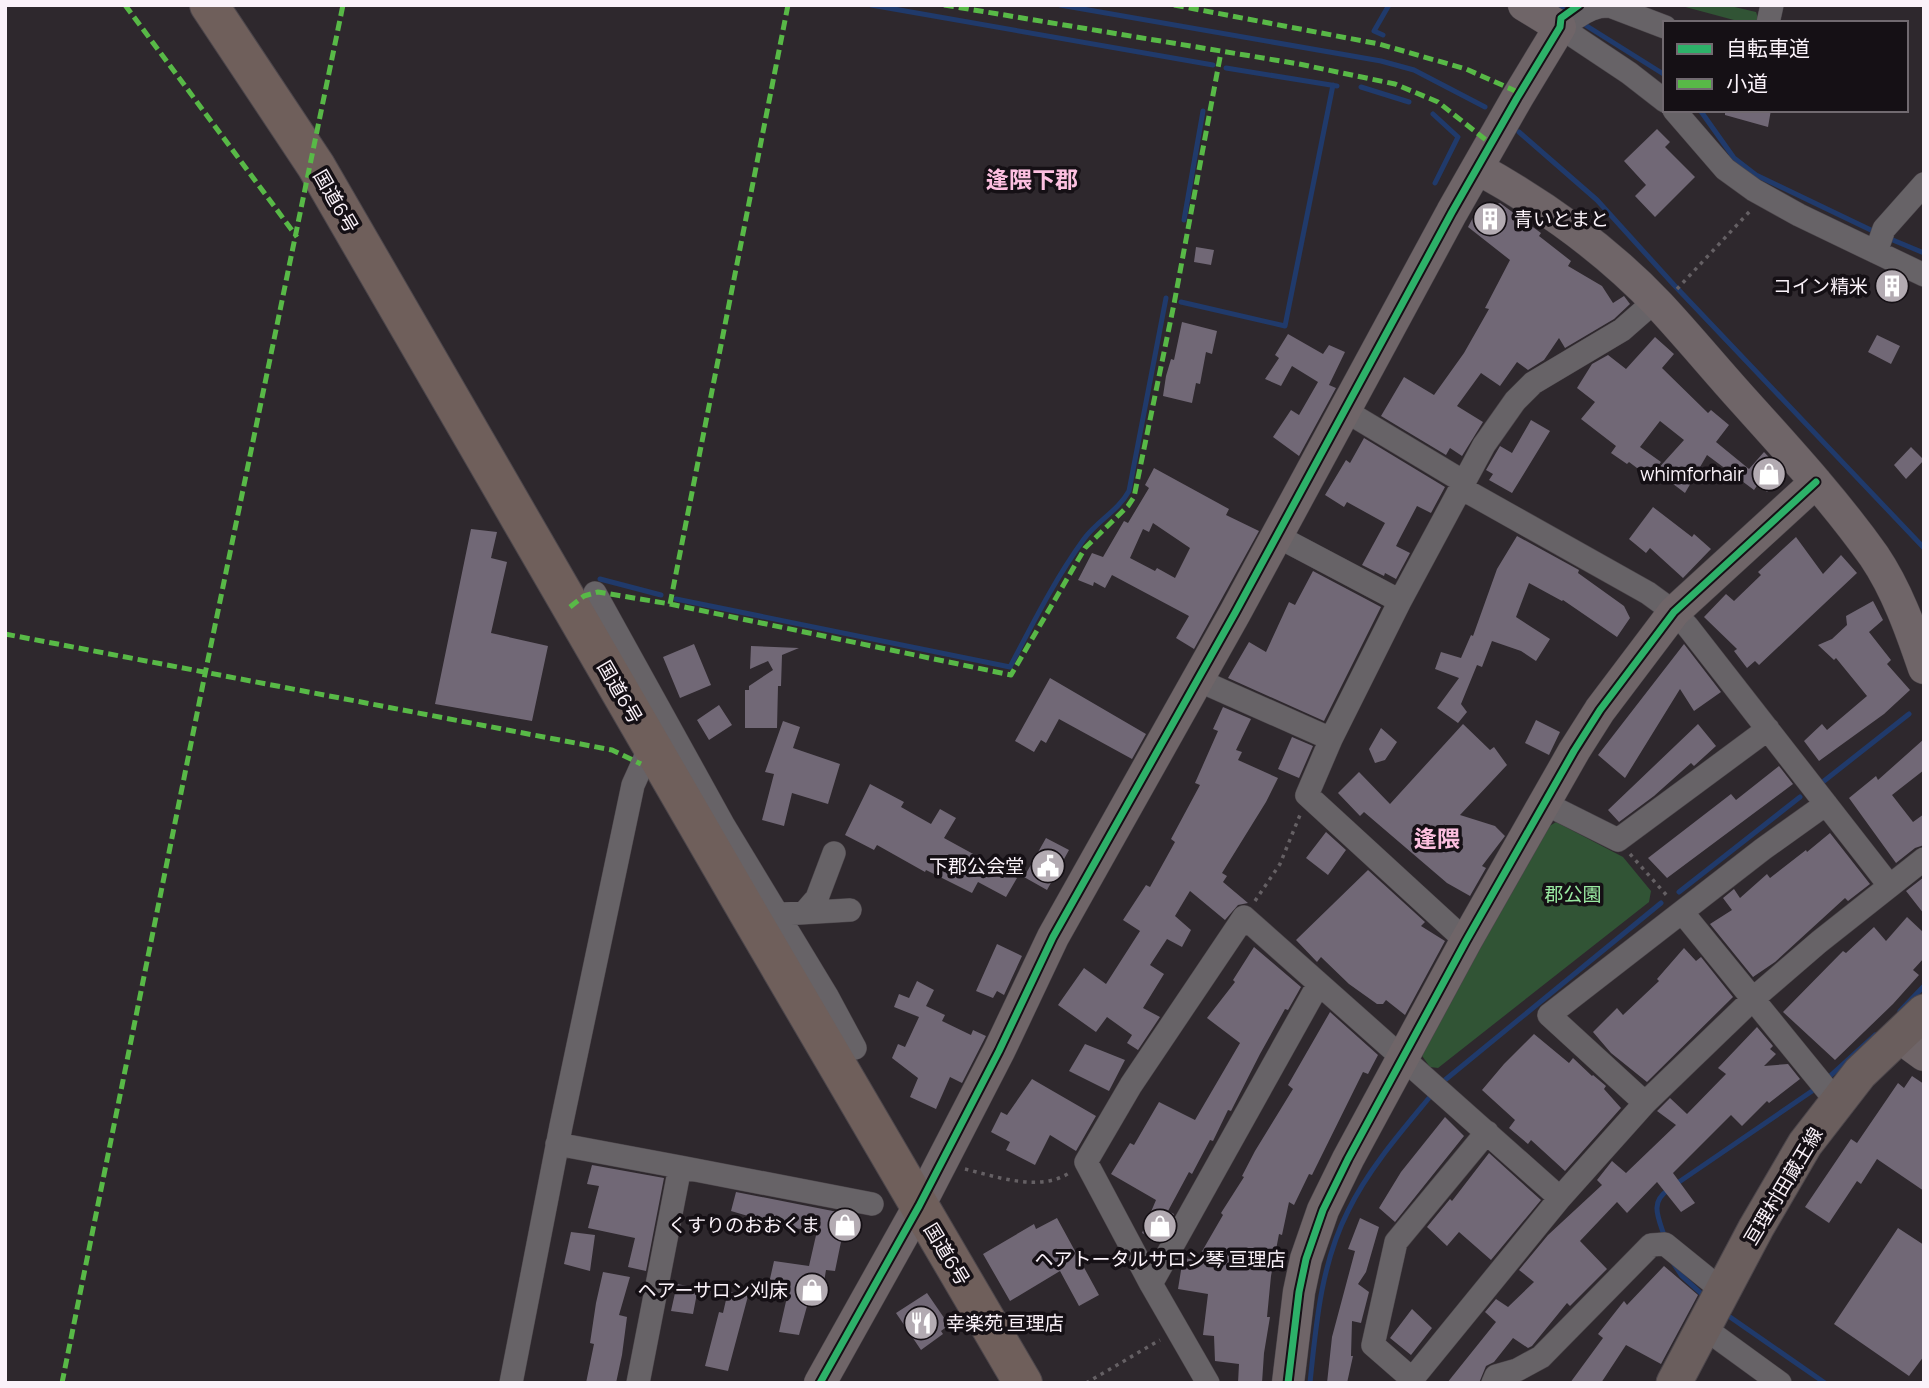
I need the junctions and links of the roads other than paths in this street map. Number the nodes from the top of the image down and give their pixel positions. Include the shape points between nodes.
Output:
1 (209, 5) edge
2 (1524, 5) edge
3 (1570, 16) edge
4 (1663, 26) edge
5 (1663, 99) edge
6 (1676, 112) edge
7 (1477, 168) junction
8 (1924, 184) edge
9 (1876, 252) junction
10 (1924, 275) edge
11 (1655, 301) junction
12 (1344, 410) junction
13 (1816, 482) junction
14 (1463, 485) junction
15 (1277, 536) junction
16 (595, 593) dead end
17 (1400, 601) junction
18 (1674, 612) junction
19 (1924, 668) edge
20 (1198, 680) junction
21 (1768, 729) junction
22 (1331, 739) junction
23 (651, 745) junction
24 (1544, 803) junction
25 (1826, 804) junction
26 (834, 853) dead end
27 (1924, 859) edge
28 (1889, 885) junction
29 (850, 910) dead end
30 (1682, 912) junction
31 (804, 913) junction
32 (764, 916) junction
33 (1465, 942) junction
34 (1318, 985) junction
35 (1754, 998) junction
36 (1924, 1012) edge
37 (1911, 1046) edge
38 (855, 1048) dead end
39 (1404, 1057) junction
40 (1836, 1101) junction
41 (1644, 1103) junction
42 (1487, 1132) junction
43 (557, 1144) junction
44 (680, 1167) junction
45 (1560, 1198) junction
46 (873, 1204) dead end
47 (919, 1206) junction
48 (1151, 1284) junction
49 (1723, 1291) junction
50 (1703, 1327) junction
51 (1410, 1381) edge
52 (511, 1383) edge
53 (638, 1383) edge
54 (820, 1383) edge
55 (1023, 1383) edge
56 (1208, 1383) edge
57 (1288, 1383) edge
58 (1493, 1383) edge
59 (1674, 1383) edge
60 (1780, 1383) edge

1 - 23 highway, 国道6号 via 316,166
2 - 3 street
3 - 4 street via 1609,6
3 - 5 street
3 - 7 street
6 - 9 street via 1725,169 1799,215
7 - 11 street via 1562,220
7 - 12 street
8 - 9 street via 1885,229
9 - 10 street
11 - 13 street
11 - 14 street via 1602,343 1533,383 1484,445
12 - 14 street
12 - 15 street
13 - 18 street
13 - 19 street via 1875,558 1908,622
14 - 17 street
14 - 18 street
15 - 17 street
15 - 20 street
16 - 32 street via 724,826
17 - 22 street
18 - 21 street
18 - 24 street via 1600,710
20 - 22 street
20 - 47 street via 1053,937
21 - 24 street via 1618,840
21 - 25 street
22 - 33 street via 1307,795
23 - 32 highway, 国道6号
23 - 43 street via 633,785
24 - 33 street
25 - 28 street
25 - 30 street
26 - 31 street via 817,898
27 - 28 street
28 - 35 street
29 - 31 street
30 - 35 street
30 - 41 street via 1549,1015
31 - 32 street
32 - 38 street
32 - 47 highway, 国道6号
33 - 39 street
34 - 39 street
34 - 48 street
34 - 48 street via 1244,917 1086,1162
35 - 40 street
35 - 41 street
36 - 37 main road, 亘理村田蔵王線
37 - 40 main road, 亘理村田蔵王線 via 1860,1073
39 - 42 street
39 - 57 street via 1323,1210 1299,1292
40 - 49 main road, 亘理村田蔵王線 via 1805,1144
41 - 45 street
42 - 45 street
42 - 51 street via 1396,1242 1373,1345
43 - 44 street
43 - 52 street
44 - 46 street
44 - 53 street
45 - 51 street
47 - 54 street
47 - 55 highway, 国道6号
48 - 56 street
49 - 50 main road, 亘理村田蔵王線
49 - 58 street via 1665,1244 1651,1245 1541,1357 1496,1376
50 - 59 main road, 亘理村田蔵王線
50 - 60 street

